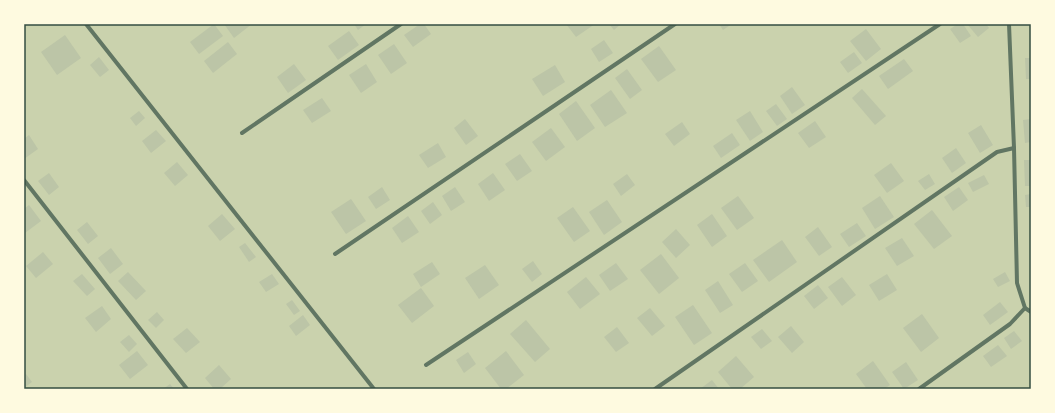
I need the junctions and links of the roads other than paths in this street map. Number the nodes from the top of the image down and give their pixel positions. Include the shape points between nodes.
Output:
1 (86, 24) edge
2 (401, 24) edge
3 (675, 24) edge
4 (940, 24) edge
5 (1009, 24) edge
6 (242, 133) dead end
7 (1014, 148) junction
8 (24, 180) edge
9 (335, 254) dead end
10 (1025, 308) junction
11 (1031, 312) edge
12 (426, 365) dead end
13 (187, 389) edge
14 (374, 389) edge
15 (655, 389) edge
16 (920, 389) edge

1 - 14 street
2 - 6 street
3 - 9 street
4 - 12 street
5 - 7 street
7 - 10 street via 1017,283
7 - 15 street via 996,152
8 - 13 street
10 - 11 street
10 - 16 street via 1010,324

